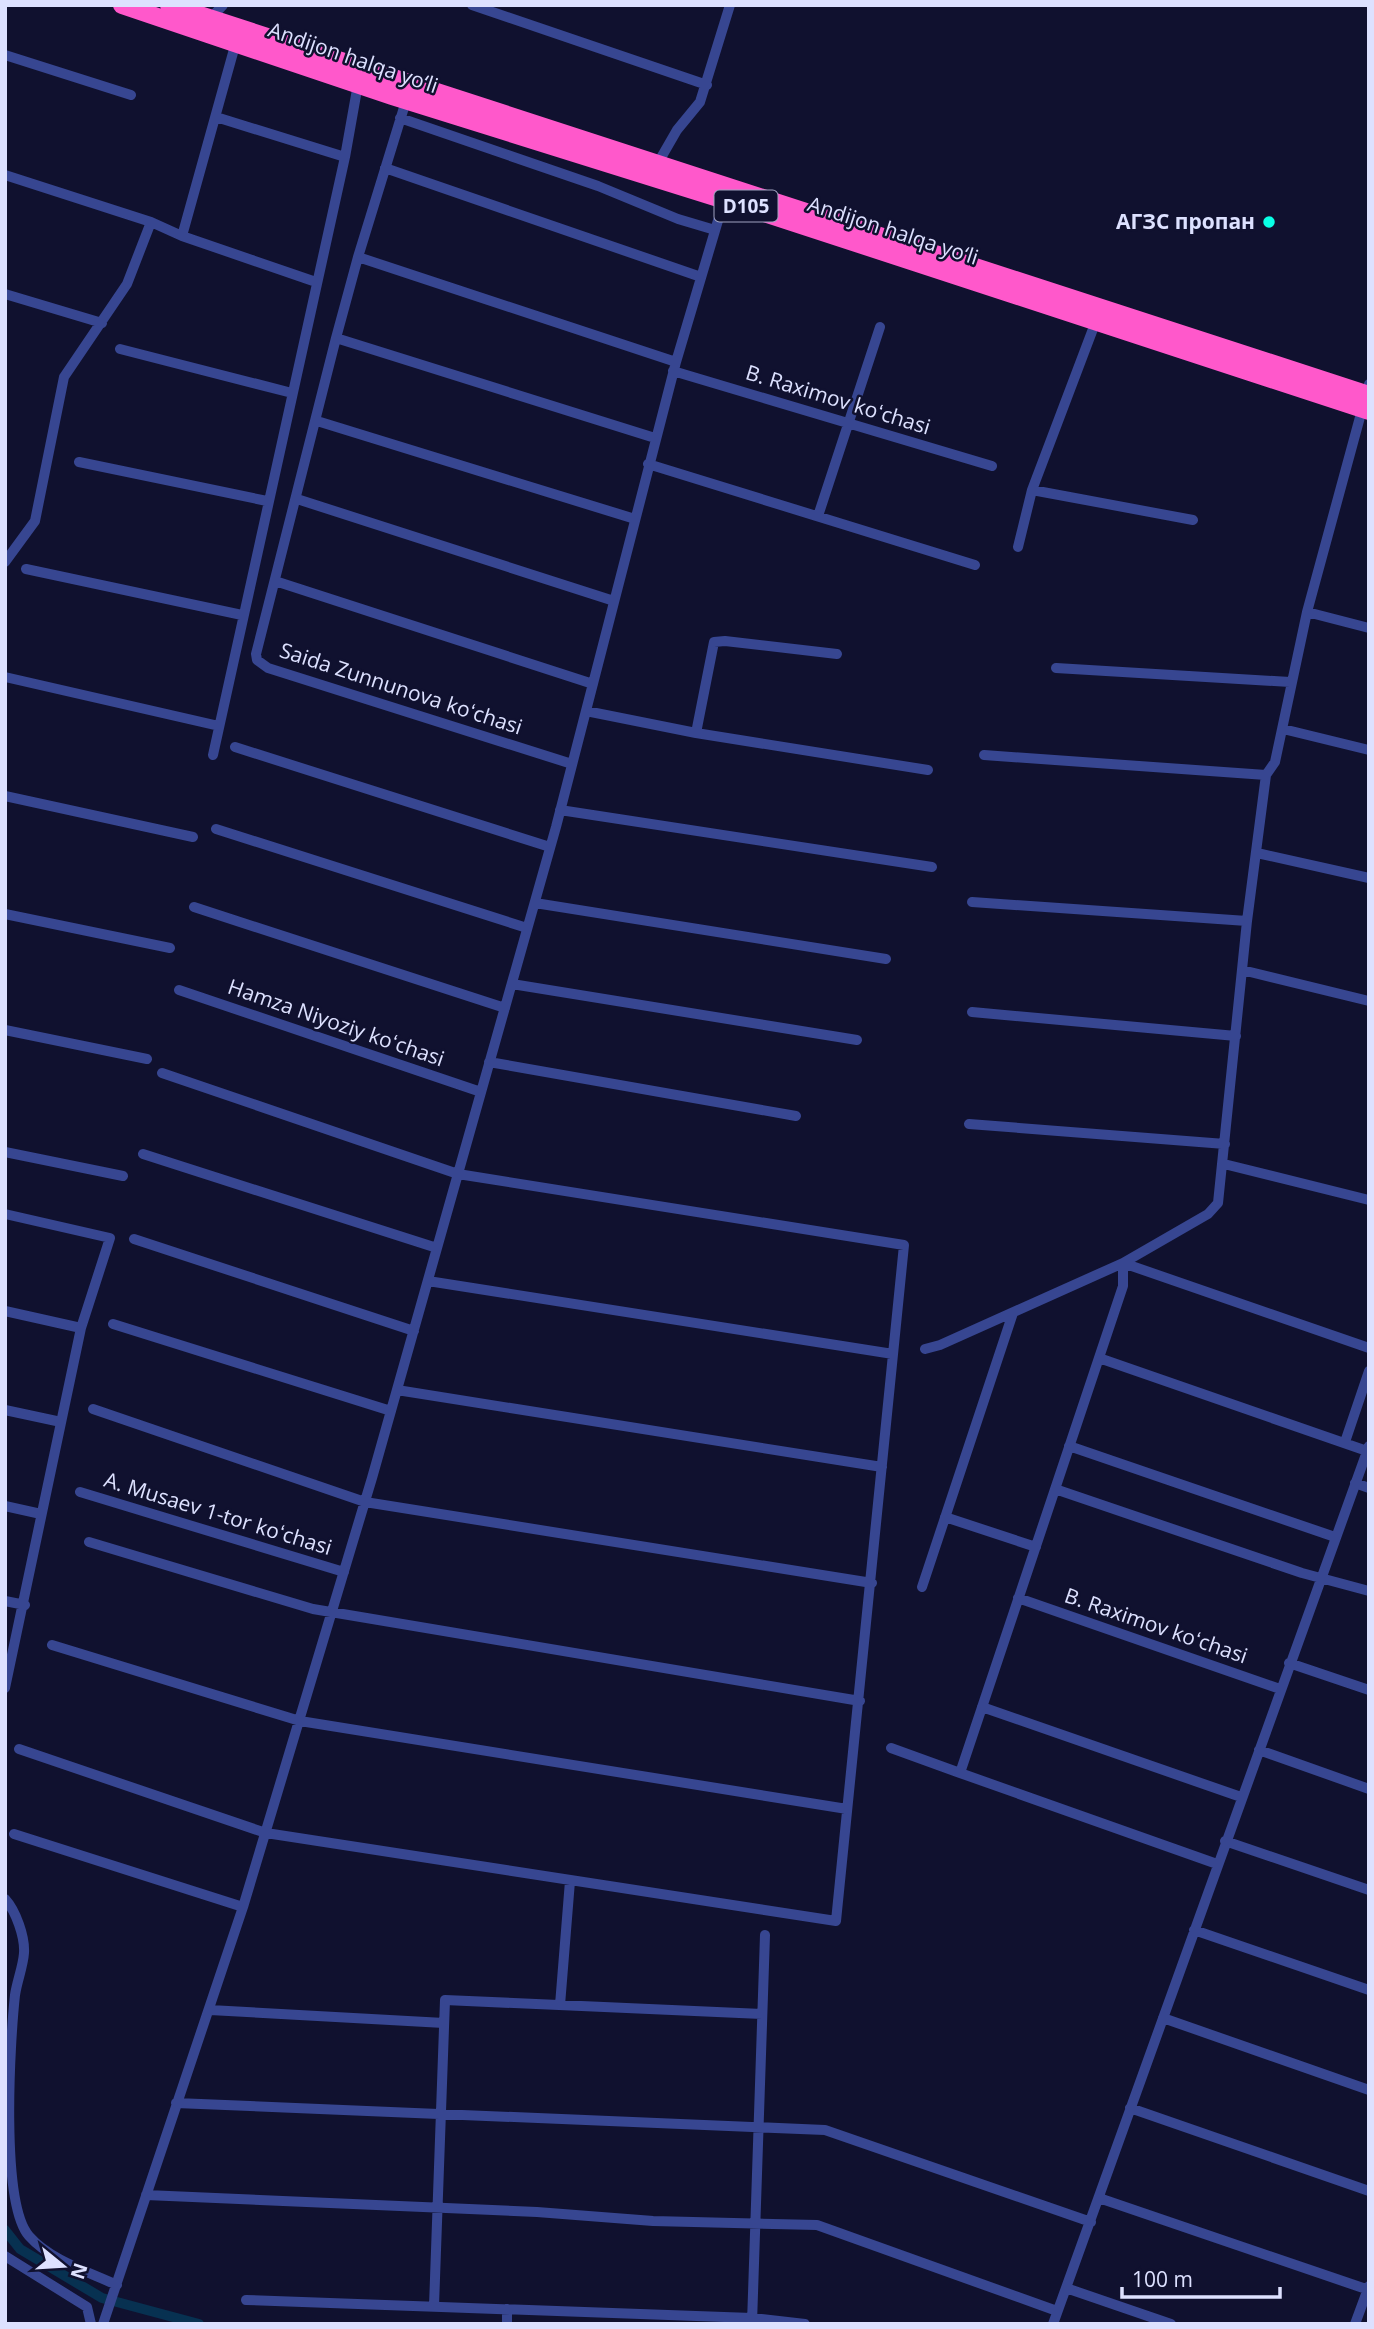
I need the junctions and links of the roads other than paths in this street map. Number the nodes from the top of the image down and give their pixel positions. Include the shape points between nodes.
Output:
1 (122, 5) edge
2 (169, 5) edge
3 (223, 5) edge
4 (472, 5) edge
5 (730, 5) edge
6 (210, 19) junction
7 (236, 42) junction
8 (5, 55) edge
9 (358, 84) junction
10 (707, 85) junction
11 (131, 95) dead end
12 (406, 101) junction
13 (216, 117) junction
14 (400, 118) junction
15 (345, 157) junction
16 (658, 163) junction
17 (385, 168) junction
18 (5, 175) edge
19 (726, 193) junction
20 (151, 222) junction
21 (715, 230) junction
22 (182, 236) junction
23 (358, 257) junction
24 (701, 277) junction
25 (316, 282) junction
26 (5, 294) edge
27 (1096, 321) junction
28 (102, 323) junction
29 (880, 327) dead end
30 (336, 338) junction
31 (120, 349) dead end
32 (674, 366) junction
33 (292, 393) junction
34 (1366, 399) edge
35 (317, 421) junction
36 (848, 424) junction
37 (655, 438) junction
38 (79, 462) dead end
39 (648, 464) junction
40 (992, 466) dead end
41 (1032, 490) junction
42 (297, 499) junction
43 (267, 501) junction
44 (818, 516) junction
45 (635, 519) junction
46 (1194, 520) dead end
47 (1018, 547) dead end
48 (5, 562) edge
49 (975, 565) dead end
50 (26, 569) dead end
51 (275, 581) junction
52 (614, 601) junction
53 (1307, 612) junction
54 (242, 615) junction
55 (1369, 628) edge
56 (837, 654) dead end
57 (1056, 667) dead end
58 (5, 677) edge
59 (1290, 682) junction
60 (593, 684) junction
61 (586, 711) junction
62 (219, 726) junction
63 (1283, 730) junction
64 (696, 733) junction
65 (234, 747) dead end
66 (1369, 750) edge
67 (213, 755) dead end
68 (984, 755) dead end
69 (572, 764) junction
70 (928, 770) dead end
71 (1266, 775) junction
72 (5, 796) edge
73 (560, 810) junction
74 (216, 829) dead end
75 (194, 837) dead end
76 (550, 847) junction
77 (1257, 853) junction
78 (932, 867) dead end
79 (1369, 878) edge
80 (972, 902) dead end
81 (535, 903) junction
82 (194, 907) dead end
83 (5, 914) edge
84 (1247, 921) junction
85 (527, 928) junction
86 (170, 948) dead end
87 (886, 959) dead end
88 (1242, 970) junction
89 (512, 984) junction
90 (179, 990) dead end
91 (1369, 1002) edge
92 (505, 1008) junction
93 (972, 1012) dead end
94 (5, 1030) edge
95 (1236, 1036) junction
96 (857, 1040) dead end
97 (147, 1059) dead end
98 (489, 1062) junction
99 (162, 1073) dead end
100 (481, 1092) junction
101 (796, 1116) dead end
102 (969, 1124) dead end
103 (1225, 1144) junction
104 (5, 1152) edge
105 (143, 1154) dead end
106 (1224, 1164) junction
107 (458, 1174) junction
108 (123, 1176) dead end
109 (1369, 1200) edge
110 (5, 1214) edge
111 (134, 1239) dead end
112 (437, 1248) junction
113 (1123, 1263) junction
114 (428, 1281) junction
115 (5, 1311) edge
116 (1013, 1313) junction
117 (113, 1324) dead end
118 (82, 1328) junction
119 (414, 1331) junction
120 (1369, 1348) edge
121 (925, 1349) dead end
122 (893, 1354) junction
123 (1099, 1358) junction
124 (1369, 1371) edge
125 (397, 1390) junction
126 (93, 1409) dead end
127 (5, 1410) edge
128 (391, 1411) junction
129 (61, 1422) junction
130 (1345, 1442) junction
131 (1069, 1446) junction
132 (1368, 1448) edge
133 (882, 1467) junction
134 (1355, 1483) junction
135 (1369, 1488) edge
136 (1055, 1489) junction
137 (80, 1492) dead end
138 (365, 1502) junction
139 (5, 1506) edge
140 (41, 1514) junction
141 (945, 1517) junction
142 (1335, 1537) junction
143 (89, 1542) dead end
144 (1035, 1547) junction
145 (344, 1572) junction
146 (1321, 1575) junction
147 (872, 1583) junction
148 (922, 1587) dead end
149 (1369, 1591) edge
150 (1018, 1598) junction
151 (5, 1601) edge
152 (24, 1605) junction
153 (333, 1611) junction
154 (52, 1645) dead end
155 (1289, 1663) junction
156 (5, 1688) edge
157 (1280, 1689) junction
158 (1369, 1690) edge
159 (860, 1701) junction
160 (982, 1707) junction
161 (300, 1721) junction
162 (891, 1748) dead end
163 (19, 1749) dead end
164 (1259, 1749) junction
165 (960, 1773) junction
166 (1369, 1789) edge
167 (1241, 1797) junction
168 (847, 1809) junction
169 (266, 1833) junction
170 (14, 1834) dead end
171 (1225, 1841) junction
172 (1217, 1864) junction
173 (570, 1881) junction
174 (1369, 1890) edge
175 (5, 1899) edge
176 (243, 1907) junction
177 (1194, 1930) junction
178 (765, 1935) dead end
179 (1369, 1990) edge
180 (560, 2005) junction
181 (210, 2010) junction
182 (762, 2014) junction
183 (1163, 2018) junction
184 (444, 2022) junction
185 (1369, 2090) edge
186 (176, 2103) junction
187 (1130, 2108) junction
188 (440, 2116) junction
189 (759, 2127) junction
190 (1369, 2191) edge
191 (146, 2195) junction
192 (1099, 2198) junction
193 (438, 2209) junction
194 (1091, 2222) junction
195 (756, 2223) junction
196 (5, 2256) edge
197 (116, 2288) junction
198 (1066, 2288) junction
199 (1368, 2289) edge
200 (246, 2300) dead end
201 (434, 2306) junction
202 (507, 2309) junction
203 (1057, 2311) junction
204 (106, 2321) edge
205 (752, 2321) edge
206 (90, 2324) edge
207 (507, 2324) edge
208 (805, 2324) edge
209 (1053, 2324) edge
210 (1171, 2324) edge
211 (1355, 2324) edge

1 - 7 highway, Andijon halqa yo‘li / D105
2 - 6 highway, Andijon halqa yo‘li / D105
3 - 6 street
4 - 10 street
5 - 10 street
6 - 16 highway, Andijon halqa yo‘li / D105
7 - 9 highway, Andijon halqa yo‘li / D105
7 - 13 street
8 - 11 street
9 - 12 highway, Andijon halqa yo‘li / D105
9 - 15 street
10 - 16 street
12 - 14 street
12 - 19 highway, Andijon halqa yo‘li / D105
13 - 15 street
13 - 22 street
14 - 17 street
14 - 21 street
15 - 25 street
16 - 19 highway, Andijon halqa yo‘li / D105
17 - 23 street
17 - 24 street
18 - 20 street
19 - 21 street
19 - 27 highway, Andijon halqa yo‘li / D105
19 - 34 highway, Andijon halqa yo‘li / D105
20 - 22 street
20 - 28 street via 127,284
21 - 24 street
22 - 25 street
23 - 30 street
23 - 32 street, B. Raximov koʻchasi
24 - 32 street
25 - 33 street
26 - 28 street
27 - 34 highway, Andijon halqa yo‘li / D105
27 - 41 street
28 - 48 street via 64,377 34,521
29 - 36 street
30 - 35 street
30 - 37 street
31 - 33 street
32 - 36 street, B. Raximov koʻchasi
32 - 37 street
33 - 43 street
34 - 53 street
35 - 42 street
35 - 45 street
36 - 40 street, B. Raximov koʻchasi
36 - 44 street
37 - 39 street
38 - 43 street
39 - 44 street
39 - 45 street
41 - 46 street
41 - 47 street
42 - 51 street
42 - 52 street
43 - 54 street
44 - 49 street
45 - 52 street
50 - 54 street
51 - 60 street
51 - 69 street, Saida Zunnunova koʻchasi via 256,654 268,668
52 - 60 street
53 - 55 street
53 - 59 street
54 - 62 street
56 - 64 street via 714,642
57 - 59 street
58 - 62 street
59 - 63 street
60 - 61 street
61 - 64 street
61 - 69 street
62 - 67 street
63 - 66 street
63 - 71 street via 1275,762
64 - 70 street
65 - 76 street
68 - 71 street
69 - 73 street
71 - 77 street
72 - 75 street
73 - 76 street
73 - 78 street
74 - 85 street
76 - 81 street
77 - 79 street
77 - 84 street
80 - 84 street
81 - 85 street
81 - 87 street
82 - 92 street
83 - 86 street
84 - 88 street
85 - 89 street
88 - 91 street
88 - 95 street
89 - 92 street
89 - 96 street
90 - 100 street, Hamza Niyoziy koʻchasi
92 - 98 street
93 - 95 street
94 - 97 street
95 - 103 street
98 - 100 street
98 - 101 street
99 - 107 street
100 - 107 street
102 - 103 street
103 - 106 street
104 - 108 street
105 - 112 street
106 - 109 street
106 - 113 street via 1218,1203 1208,1214
107 - 112 street
107 - 122 street via 904,1244
110 - 118 street via 110,1238
111 - 119 street
112 - 114 street
113 - 116 street
113 - 120 street
113 - 123 street via 1123,1286
114 - 119 street
114 - 122 street
115 - 118 street
116 - 121 street
116 - 141 street
117 - 128 street
118 - 129 street
119 - 125 street
122 - 133 street
123 - 130 street
123 - 131 street
124 - 130 street
125 - 128 street
125 - 133 street
126 - 138 street
127 - 129 street
128 - 138 street
129 - 140 street
130 - 132 street
131 - 136 street
131 - 142 street
132 - 134 street
133 - 147 street
134 - 135 street
134 - 142 street
136 - 144 street
136 - 146 street via 1302,1573
137 - 145 street, A. Musaev 1-tor koʻchasi
138 - 145 street
138 - 147 street
139 - 140 street
140 - 152 street
141 - 144 street
141 - 148 street
142 - 146 street
143 - 153 street via 313,1609
144 - 150 street
145 - 153 street
146 - 149 street
146 - 155 street
147 - 159 street
150 - 157 street, B. Raximov koʻchasi
150 - 160 street
151 - 152 street
152 - 156 street
153 - 159 street
153 - 161 street
154 - 161 street
155 - 157 street
155 - 158 street
157 - 164 street
159 - 168 street
160 - 165 street
160 - 167 street
161 - 168 street
161 - 169 street
162 - 165 street
163 - 169 street
164 - 166 street
164 - 167 street
165 - 172 street
167 - 171 street
168 - 173 street via 836,1921
169 - 173 street
169 - 176 street
170 - 176 street
171 - 172 street
171 - 174 street
172 - 177 street
173 - 180 street
175 - 197 street via 14,1908 24,1951 15,1992 9,2076 16,2209 28,2236
176 - 181 street
177 - 179 street
177 - 183 street
178 - 182 street
180 - 182 street
180 - 184 street via 445,2000
181 - 184 street
181 - 186 street
182 - 189 street
183 - 185 street
183 - 187 street
184 - 188 street
186 - 188 street
186 - 191 street
187 - 190 street
187 - 192 street
188 - 189 street
188 - 193 street
189 - 194 street via 825,2130
189 - 195 street
191 - 193 street
191 - 197 street
192 - 194 street
192 - 199 street
193 - 195 street
193 - 201 street
194 - 198 street
195 - 203 street via 817,2225
195 - 205 street
196 - 206 street via 87,2307
197 - 204 street
198 - 203 street
198 - 210 street
199 - 211 street
200 - 201 street
201 - 202 street
202 - 205 street
202 - 207 street
203 - 209 street
205 - 208 street

